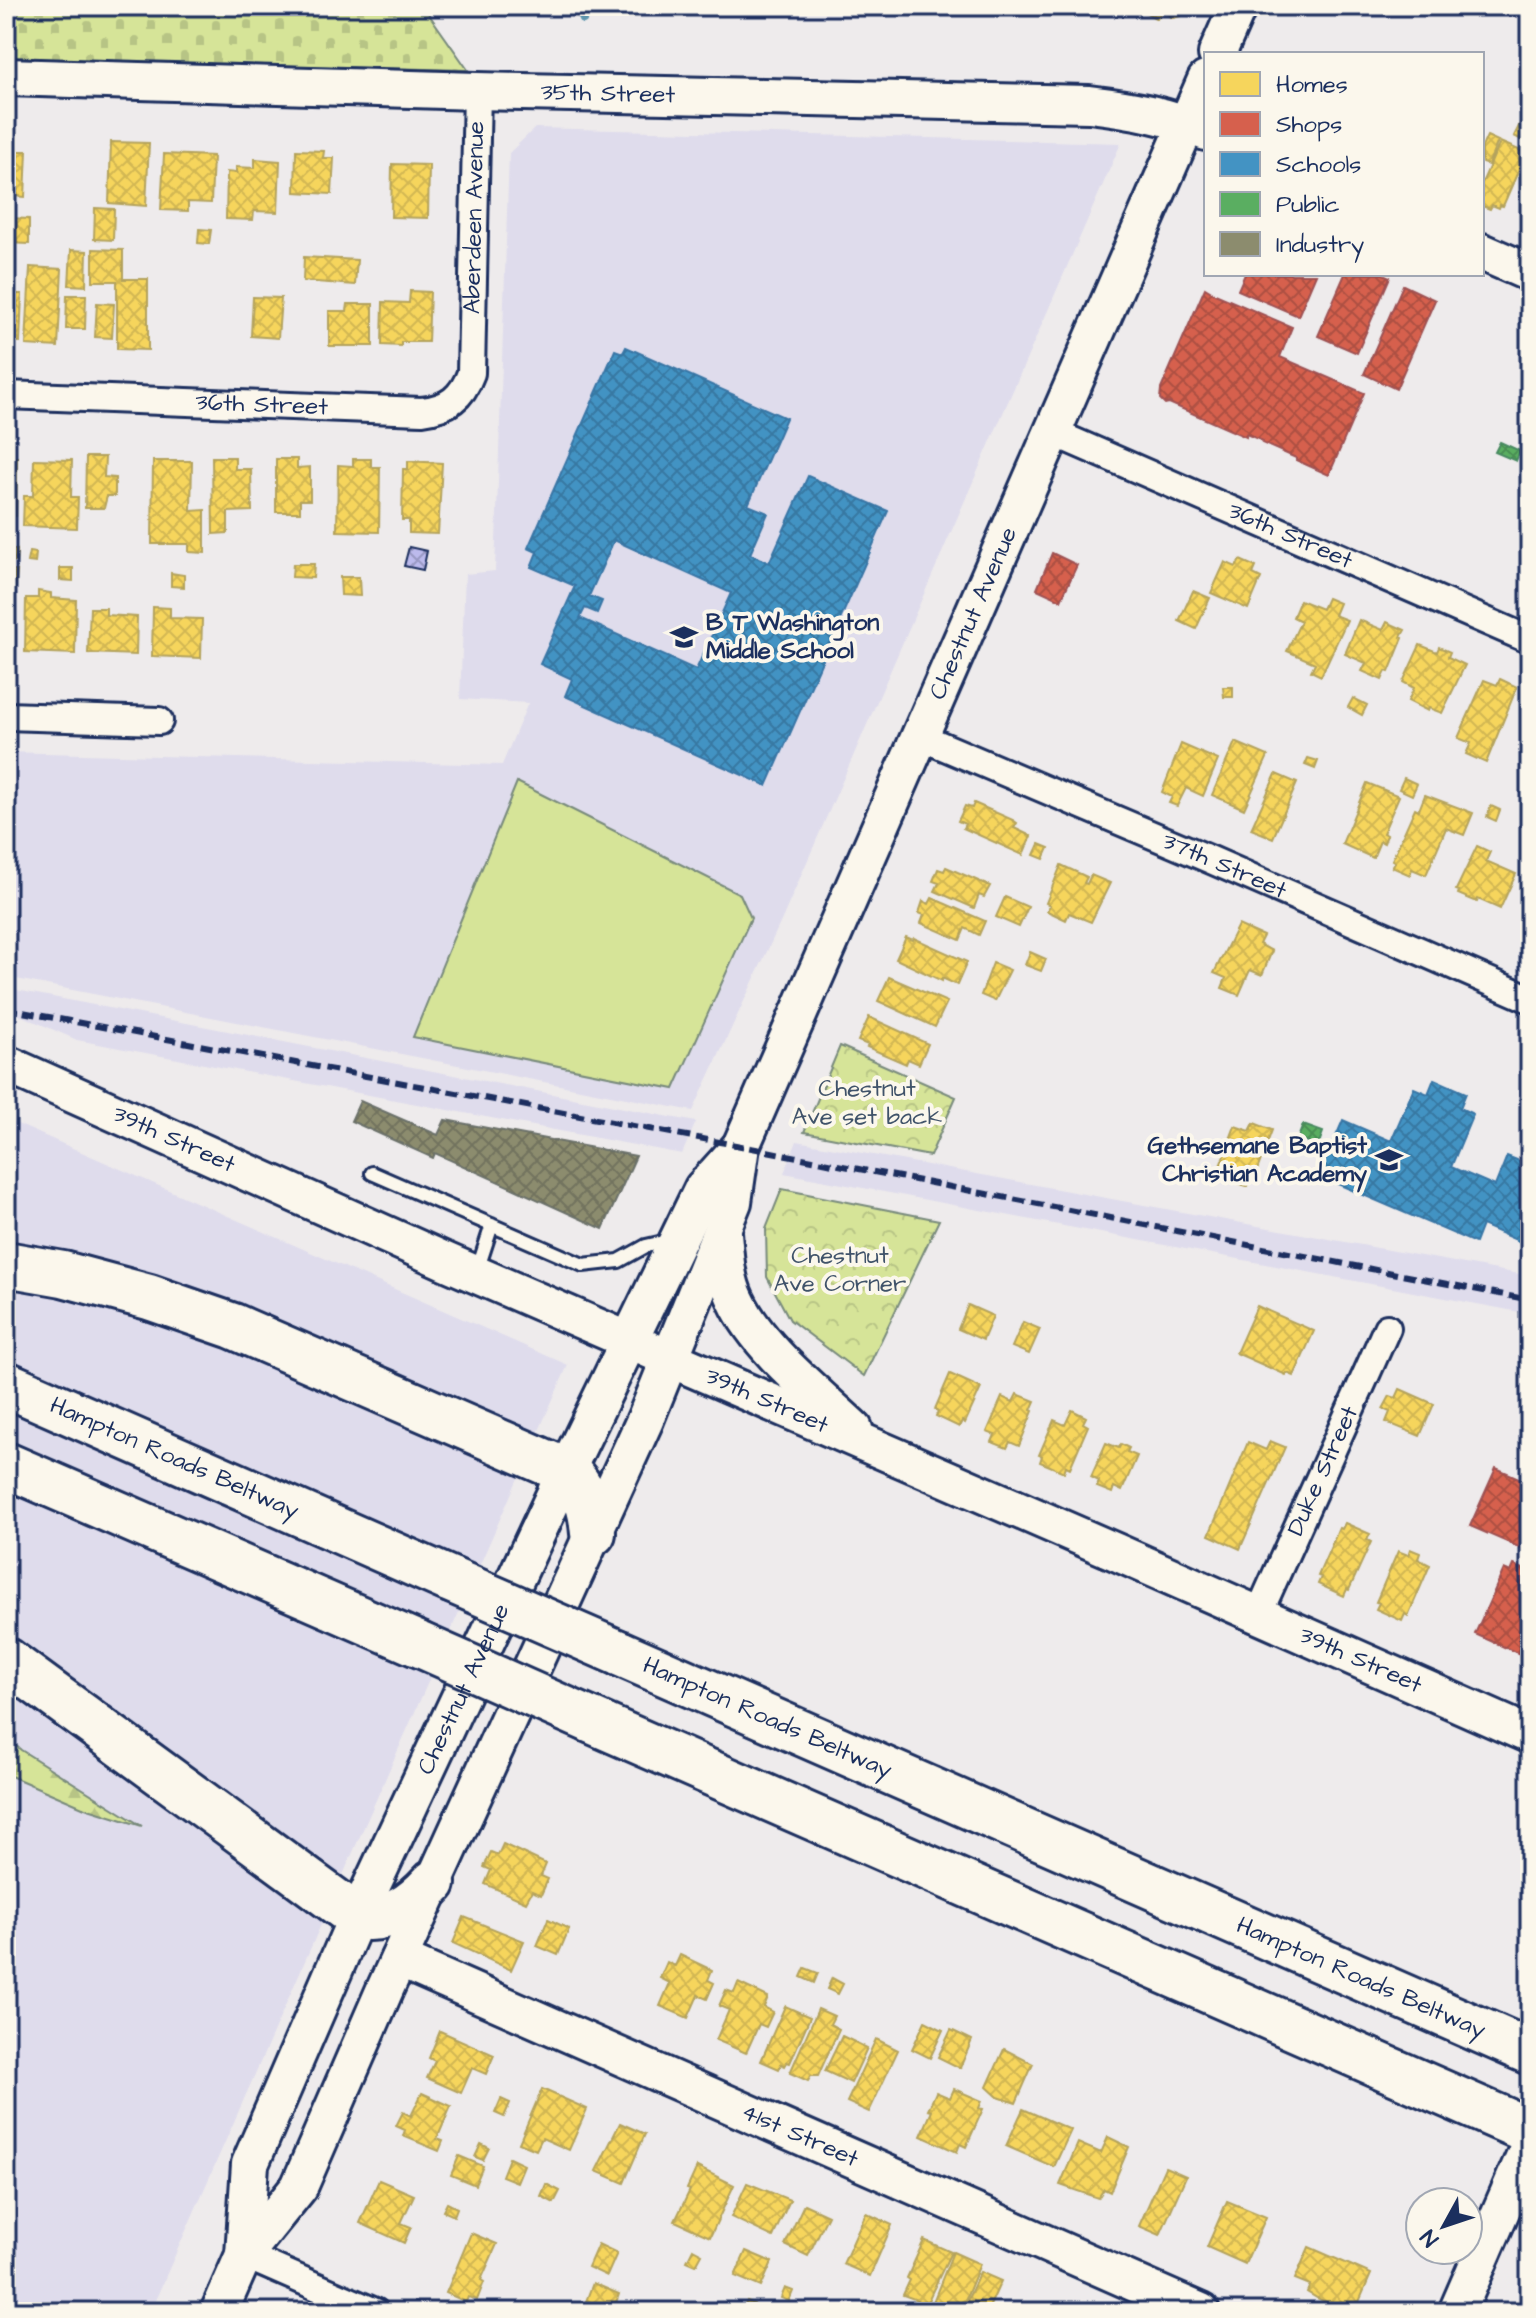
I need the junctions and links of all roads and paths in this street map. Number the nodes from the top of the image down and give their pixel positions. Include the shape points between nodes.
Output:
1 (1238, 6) edge
2 (1218, 52) edge
3 (6, 77) edge
4 (1204, 89) edge
5 (477, 91) junction
6 (1196, 127) edge
7 (1484, 253) edge
8 (1530, 273) edge
9 (472, 345) joint
10 (6, 395) edge
11 (1052, 432) junction
12 (1530, 640) edge
13 (6, 716) edge
14 (159, 721) dead end
15 (919, 736) junction
16 (1530, 999) edge
17 (6, 1064) edge
18 (741, 1146) junction
19 (372, 1173) dead end
20 (492, 1225) junction
21 (723, 1229) junction
22 (679, 1238) junction
23 (6, 1264) edge
24 (476, 1274) junction
25 (1387, 1328) dead end
26 (628, 1340) junction
27 (670, 1359) junction
28 (6, 1384) edge
29 (873, 1447) junction
30 (6, 1465) edge
31 (566, 1471) junction
32 (593, 1533) junction
33 (1258, 1615) junction
34 (6, 1660) edge
35 (1530, 1735) edge
36 (433, 1883) junction
37 (357, 1917) junction
38 (399, 1959) junction
39 (1513, 2044) edge
40 (1530, 2131) edge
41 (1530, 2144) edge
42 (244, 2255) junction
43 (219, 2312) edge
44 (375, 2312) edge
45 (1201, 2312) edge
46 (1457, 2312) edge

1 - 2 main road
3 - 5 main road, 35th Street
4 - 6 main road, Chestnut Avenue
5 - 6 main road, 35th Street via 1089,104 1140,110
5 - 9 street, Aberdeen Avenue
6 - 11 main road, Chestnut Avenue
7 - 8 main road
9 - 10 street, 36th Street via 465,389 454,402 422,411
11 - 12 street, 36th Street
11 - 15 main road, Chestnut Avenue
13 - 14 street
15 - 16 street, 37th Street
15 - 18 main road, Chestnut Avenue
17 - 24 main road, 39th Street
18 - 21 main road, Chestnut Avenue via 733,1202
18 - 22 main road, Chestnut Avenue via 703,1188
19 - 20 lane
20 - 22 lane via 583,1265 619,1261 646,1246
20 - 24 lane
21 - 27 main road, Chestnut Avenue
21 - 29 main road via 726,1270 748,1321
22 - 26 main road, Chestnut Avenue
23 - 31 highway via 135,1293 233,1326
24 - 26 main road, 39th Street
25 - 33 street, Duke Street
26 - 27 main road, 39th Street
26 - 31 main road, Chestnut Avenue
27 - 29 main road, 39th Street
27 - 32 main road, Chestnut Avenue
28 - 39 highway, Hampton Roads Beltway, bridge
29 - 33 main road, 39th Street
30 - 40 highway, bridge
31 - 32 highway via 583,1491
31 - 37 main road, Chestnut Avenue
32 - 36 main road, Chestnut Avenue
33 - 35 main road, 39th Street
34 - 37 highway
36 - 37 highway via 416,1901 387,1917
36 - 38 main road, Chestnut Avenue
37 - 42 main road, Chestnut Avenue via 250,2164
38 - 42 main road, Chestnut Avenue via 299,2187
38 - 45 main road, 41st Street
41 - 46 main road
42 - 43 main road, Chestnut Avenue
42 - 44 street

